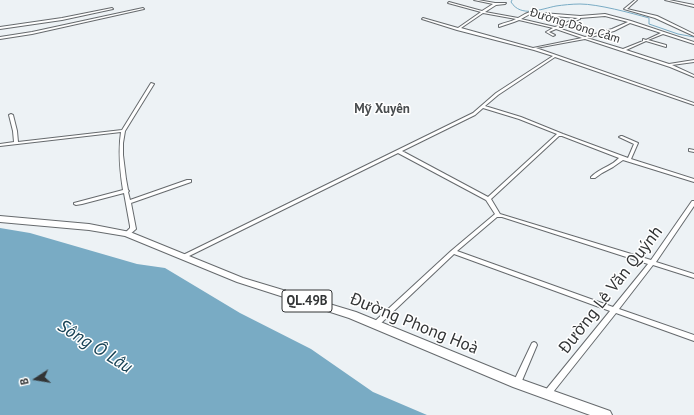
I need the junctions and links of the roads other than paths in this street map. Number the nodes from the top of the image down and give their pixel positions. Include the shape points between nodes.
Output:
1 (458, 0) edge
2 (475, 0) edge
3 (636, 0) edge
4 (666, 0) edge
5 (505, 3) dead end
6 (495, 4) junction
7 (694, 6) edge
8 (112, 9) dead end
9 (143, 9) dead end
10 (482, 12) junction
11 (580, 17) junction
12 (423, 19) dead end
13 (519, 19) junction
14 (630, 22) junction
15 (500, 26) dead end
16 (0, 28) edge
17 (555, 28) junction
18 (458, 29) junction
19 (664, 33) junction
20 (693, 34) edge
21 (554, 35) dead end
22 (0, 38) edge
23 (586, 38) junction
24 (644, 40) junction
25 (693, 45) edge
26 (665, 46) dead end
27 (534, 48) junction
28 (624, 50) junction
29 (555, 56) junction
30 (694, 61) edge
31 (669, 65) junction
32 (694, 76) edge
33 (152, 84) dead end
34 (694, 104) edge
35 (484, 107) junction
36 (11, 115) dead end
37 (123, 131) junction
38 (562, 135) junction
39 (621, 137) dead end
40 (16, 142) junction
41 (0, 145) edge
42 (398, 151) junction
43 (623, 158) junction
44 (629, 160) junction
45 (593, 177) dead end
46 (189, 181) dead end
47 (694, 181) edge
48 (127, 191) junction
49 (488, 199) junction
50 (129, 202) junction
51 (694, 202) edge
52 (76, 204) dead end
53 (498, 215) junction
54 (0, 219) edge
55 (127, 234) junction
56 (453, 252) junction
57 (183, 257) junction
58 (652, 263) junction
59 (694, 276) edge
60 (614, 311) junction
61 (376, 324) junction
62 (694, 338) edge
63 (534, 346) dead end
64 (517, 383) junction
65 (547, 394) junction
66 (580, 411) edge
67 (606, 415) edge

1 - 10 street, Đường Dõng Cảm via 449,3
2 - 6 street
3 - 20 street via 625,9 656,17
4 - 7 street
5 - 6 street
6 - 10 street
8 - 16 street via 62,20
9 - 22 street
10 - 13 street, Đường Dõng Cảm
10 - 18 street
11 - 13 street via 526,13
11 - 14 street via 605,15
11 - 17 street
12 - 18 street
13 - 15 street
13 - 17 street, Đường Dõng Cảm
14 - 19 street
14 - 23 street
17 - 21 street via 547,32
17 - 23 street, Đường Dõng Cảm
18 - 27 street
19 - 24 street
19 - 25 street
23 - 27 street
23 - 28 street, Đường Dõng Cảm
24 - 26 street
24 - 28 street
27 - 29 street
28 - 31 street, Đường Dõng Cảm
29 - 34 street
29 - 35 street via 497,94
30 - 31 street
31 - 32 street, Đường Dõng Cảm
33 - 37 street
35 - 38 street
35 - 42 street via 471,116
36 - 40 street via 16,131
37 - 40 street
37 - 48 street via 120,150
38 - 43 street
38 - 49 street via 558,135
39 - 44 street via 636,143
40 - 41 street
42 - 49 street
42 - 57 street
43 - 44 street
43 - 45 street
44 - 47 street
46 - 50 street
48 - 50 street
48 - 52 street
49 - 53 street
50 - 55 street via 133,229
51 - 58 street, Đường Lê Văn Quýnh
53 - 56 street
53 - 58 street
54 - 55 main road, Đường Phong Hoà / QL.49B via 89,227
55 - 57 main road, Đường Phong Hoà / QL.49B
56 - 60 street
56 - 61 street
57 - 61 main road, Đường Phong Hoà / QL.49B via 240,280
58 - 59 street
58 - 60 street, Đường Lê Văn Quýnh
60 - 62 street
60 - 65 street, Đường Lê Văn Quýnh
61 - 64 main road, Đường Phong Hoà / QL.49B
63 - 64 street
64 - 65 main road, Đường Phong Hoà / QL.49B
65 - 66 main road, Đường Phong Hoà / QL.49B
66 - 67 main road, Đường Phong Hoà / QL.49B

